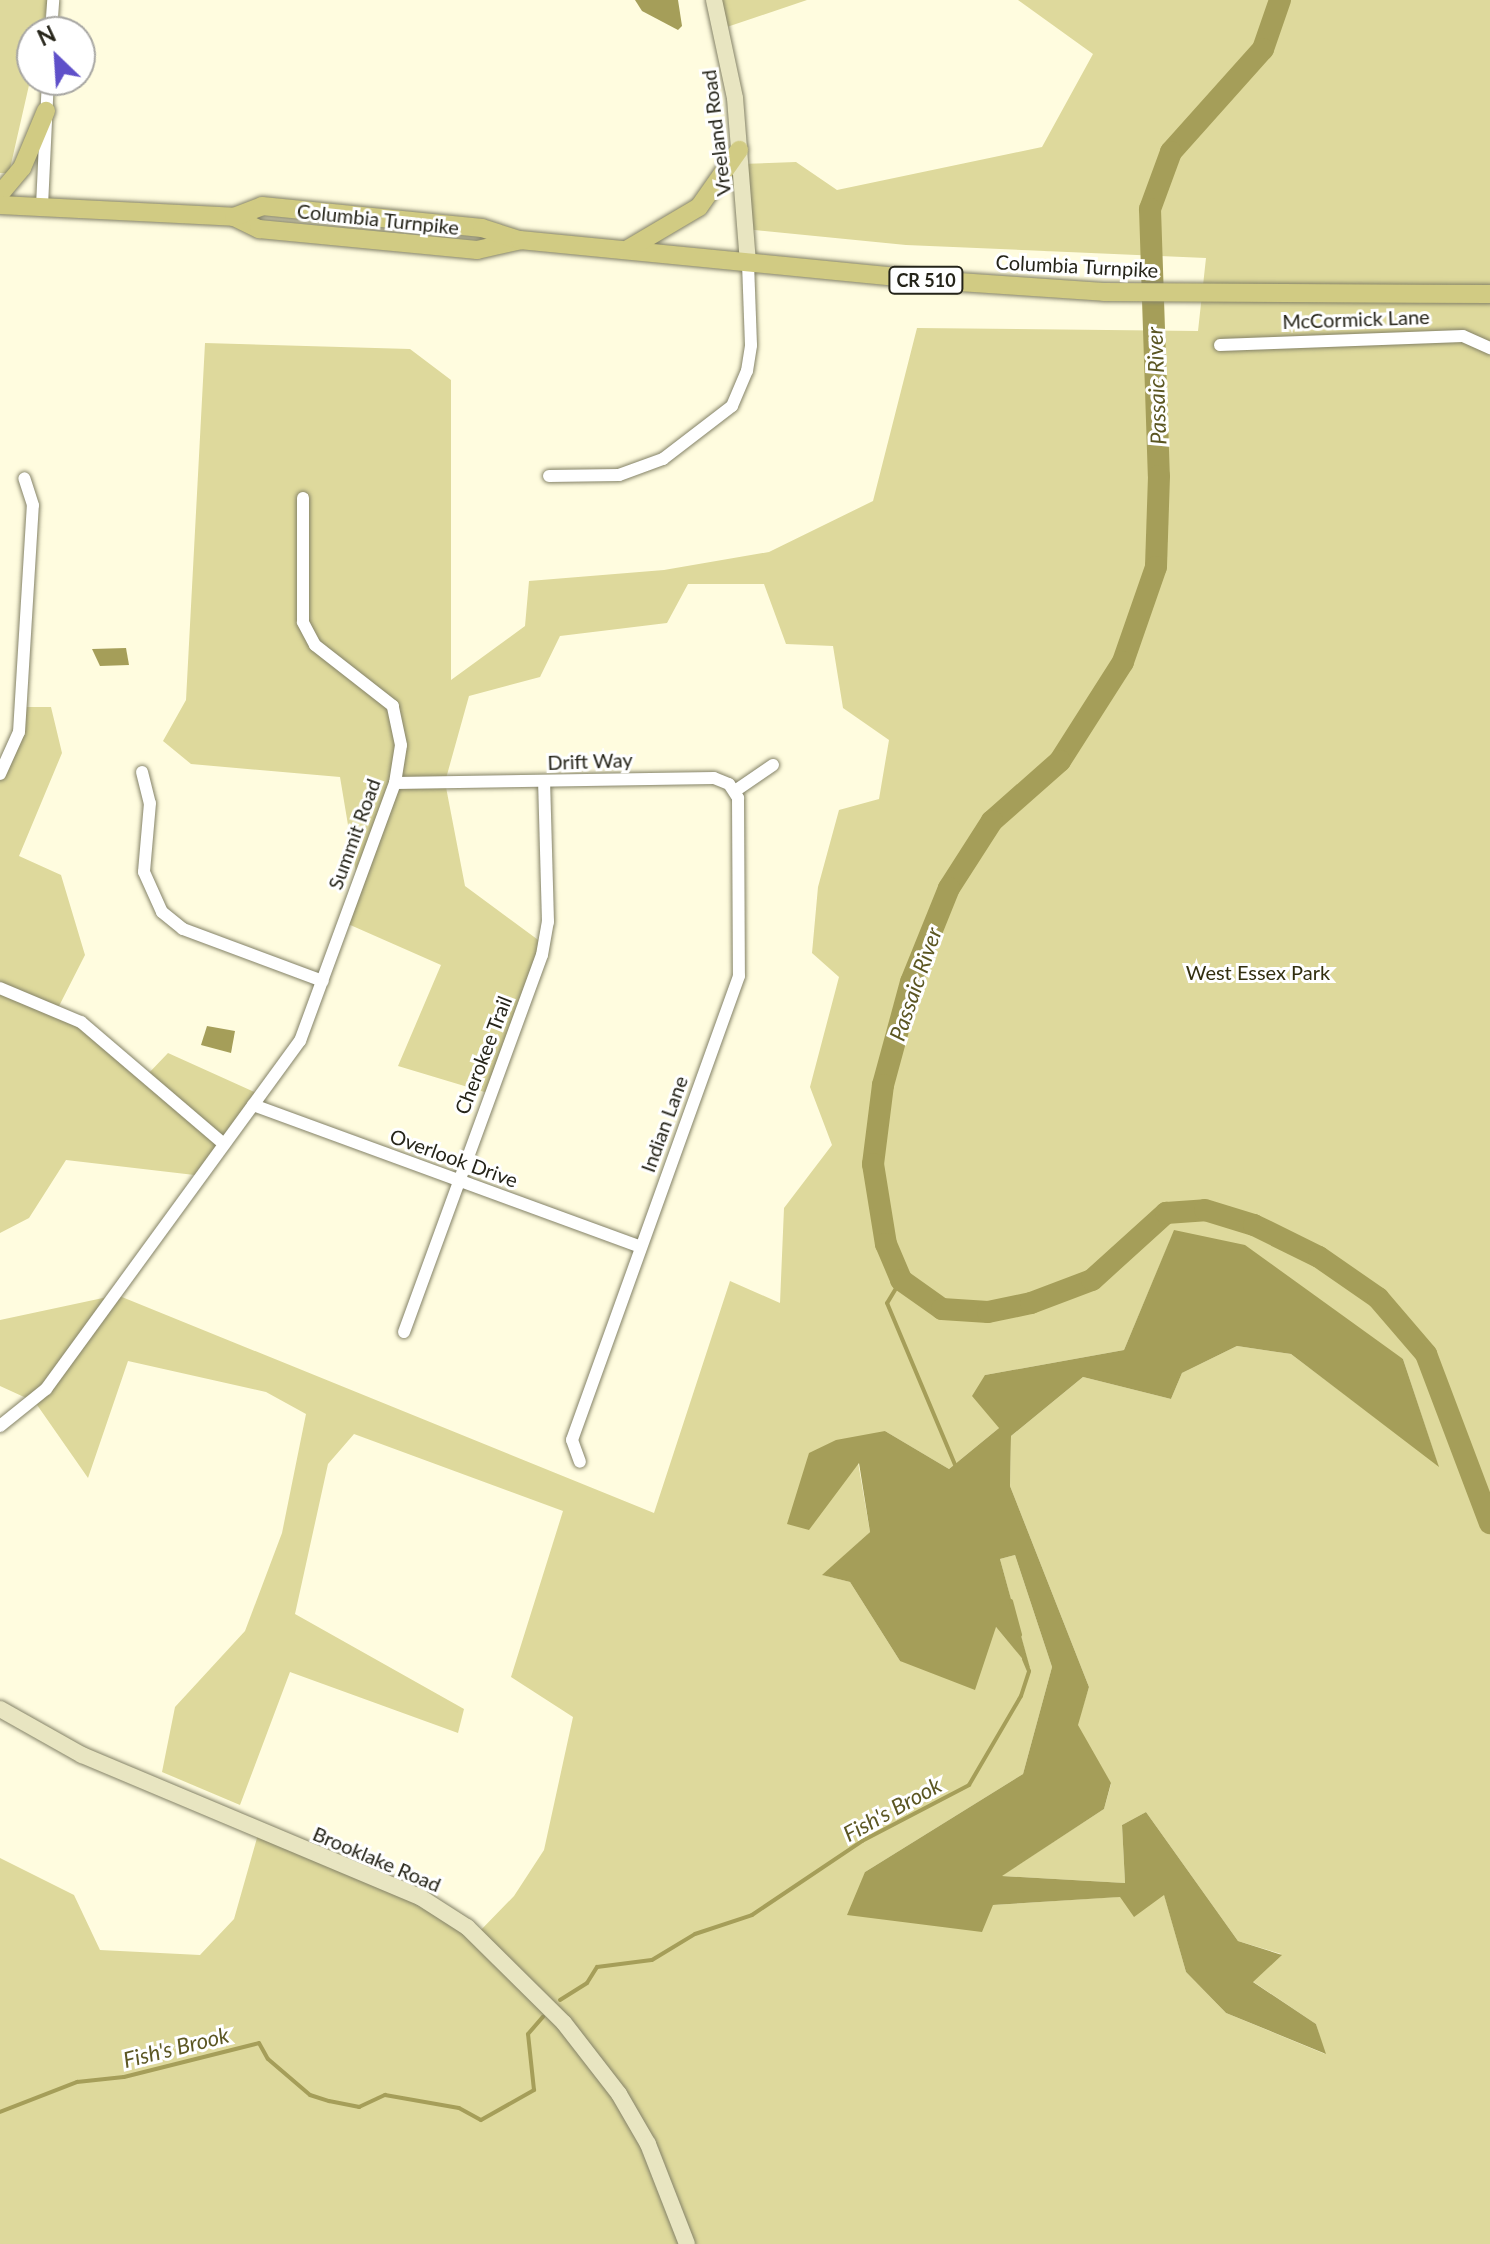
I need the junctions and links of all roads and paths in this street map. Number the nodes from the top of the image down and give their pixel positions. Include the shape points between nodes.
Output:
1 (714, 0) edge
2 (47, 96) edge
3 (46, 111) junction
4 (739, 150) junction
5 (0, 194) edge
6 (0, 205) edge
7 (42, 206) junction
8 (625, 250) junction
9 (748, 262) junction
10 (1490, 294) edge
11 (1220, 345) dead end
12 (1490, 348) edge
13 (549, 476) dead end
14 (24, 478) dead end
15 (303, 498) dead end
16 (773, 765) dead end
17 (142, 772) dead end
18 (0, 774) edge
19 (395, 783) junction
20 (544, 783) junction
21 (735, 791) junction
22 (323, 981) junction
23 (0, 988) edge
24 (253, 1105) junction
25 (224, 1144) junction
26 (458, 1181) junction
27 (641, 1247) junction
28 (404, 1332) dead end
29 (0, 1426) edge
30 (580, 1462) dead end
31 (0, 1709) edge
32 (687, 2244) edge

1 - 4 street, Vreeland Road via 735,98
2 - 3 street
3 - 5 main road via 22,168
3 - 7 street
4 - 8 main road via 720,185 691,215
4 - 9 street, Vreeland Road
6 - 7 main road, Columbia Turnpike / CR 510
7 - 8 main road, Columbia Turnpike / CR 510 via 234,217 262,206 482,228 520,240
8 - 9 main road, Columbia Turnpike / CR 510
9 - 10 main road, Columbia Turnpike / CR 510 via 1104,292
9 - 13 street via 751,345 732,406 704,433 663,459 619,475
11 - 12 street, McCormick Lane via 1463,336
14 - 18 street via 33,505 19,732
15 - 19 street, Summit Road via 303,622 315,645 393,706 401,745
16 - 21 street
17 - 22 street via 150,803 144,872 162,912 183,929
19 - 20 street, Drift Way
19 - 22 street, Summit Road
20 - 21 street, Drift Way via 714,778
20 - 26 street, Cherokee Trail via 546,938
21 - 27 street, Indian Lane via 740,814 739,976
22 - 24 street, Summit Road via 300,1041
23 - 25 street via 81,1022
24 - 25 street, Summit Road
24 - 26 street, Overlook Drive
25 - 29 street via 46,1389
26 - 27 street, Overlook Drive
26 - 28 street, Cherokee Trail
27 - 30 street, Indian Lane via 572,1440
31 - 32 street, Brooklake Road via 82,1755 420,1897 467,1927 564,2023 619,2094 648,2144

